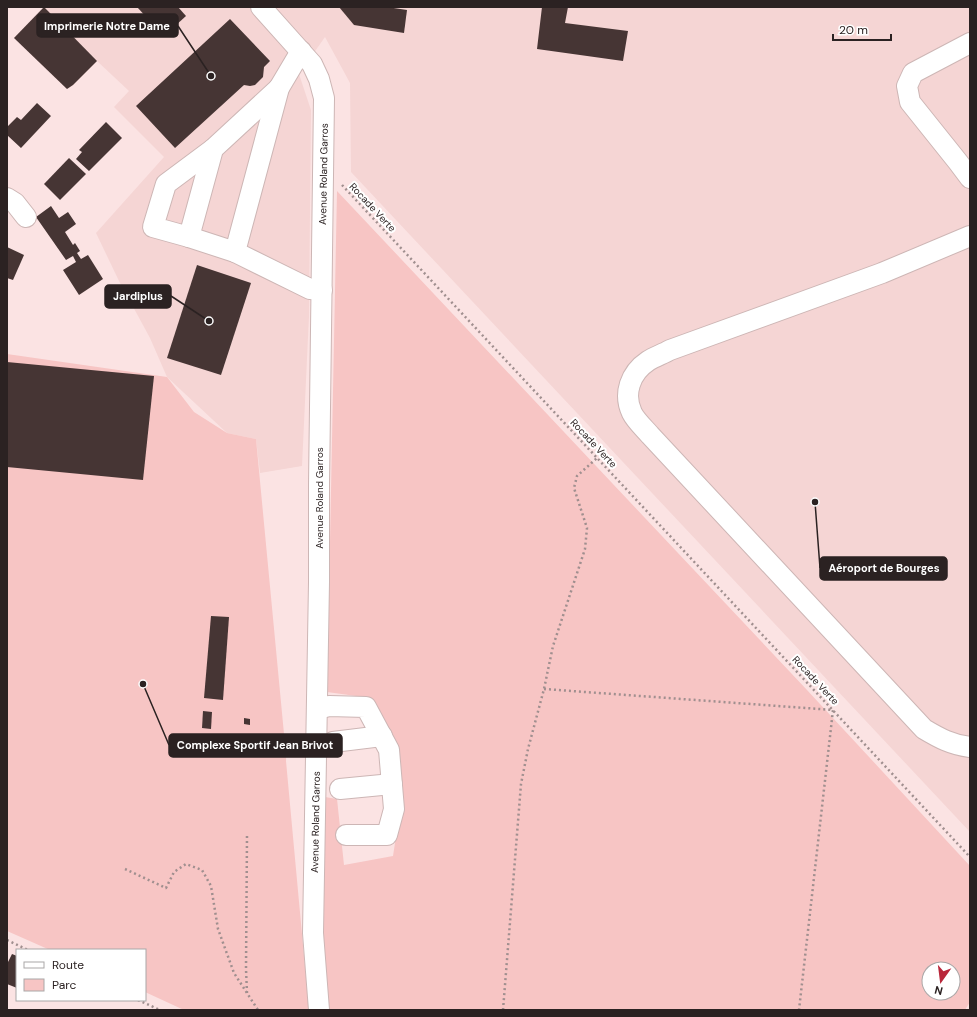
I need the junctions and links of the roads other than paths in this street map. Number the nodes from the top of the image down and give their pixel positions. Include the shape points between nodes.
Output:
1 (261, 7) edge
2 (970, 43) edge
3 (301, 51) junction
4 (279, 88) junction
5 (213, 149) junction
6 (970, 178) edge
7 (7, 198) edge
8 (26, 217) dead end
9 (970, 236) edge
10 (189, 237) junction
11 (235, 252) junction
12 (322, 290) junction
13 (317, 709) junction
14 (382, 736) junction
15 (333, 742) dead end
16 (970, 747) edge
17 (392, 784) junction
18 (340, 789) dead end
19 (346, 834) dead end
20 (319, 1010) edge

1 - 3 street, Avenue Roland Garros
2 - 6 street via 912,73 907,86 910,102
3 - 4 street
3 - 12 street, Avenue Roland Garros via 312,64 324,98
4 - 5 street
4 - 11 street
5 - 10 street
5 - 10 street via 166,184 153,227
7 - 8 street via 15,203
9 - 16 street via 882,273 670,350 648,361 634,374 628,393 633,415 650,435 924,729 942,740
10 - 11 street
11 - 12 street via 310,289
12 - 13 street, Avenue Roland Garros
13 - 14 street via 329,706 366,706
13 - 20 street, Avenue Roland Garros via 313,933
14 - 15 street
14 - 17 street via 389,750
17 - 18 street
17 - 19 street via 394,809 387,834

